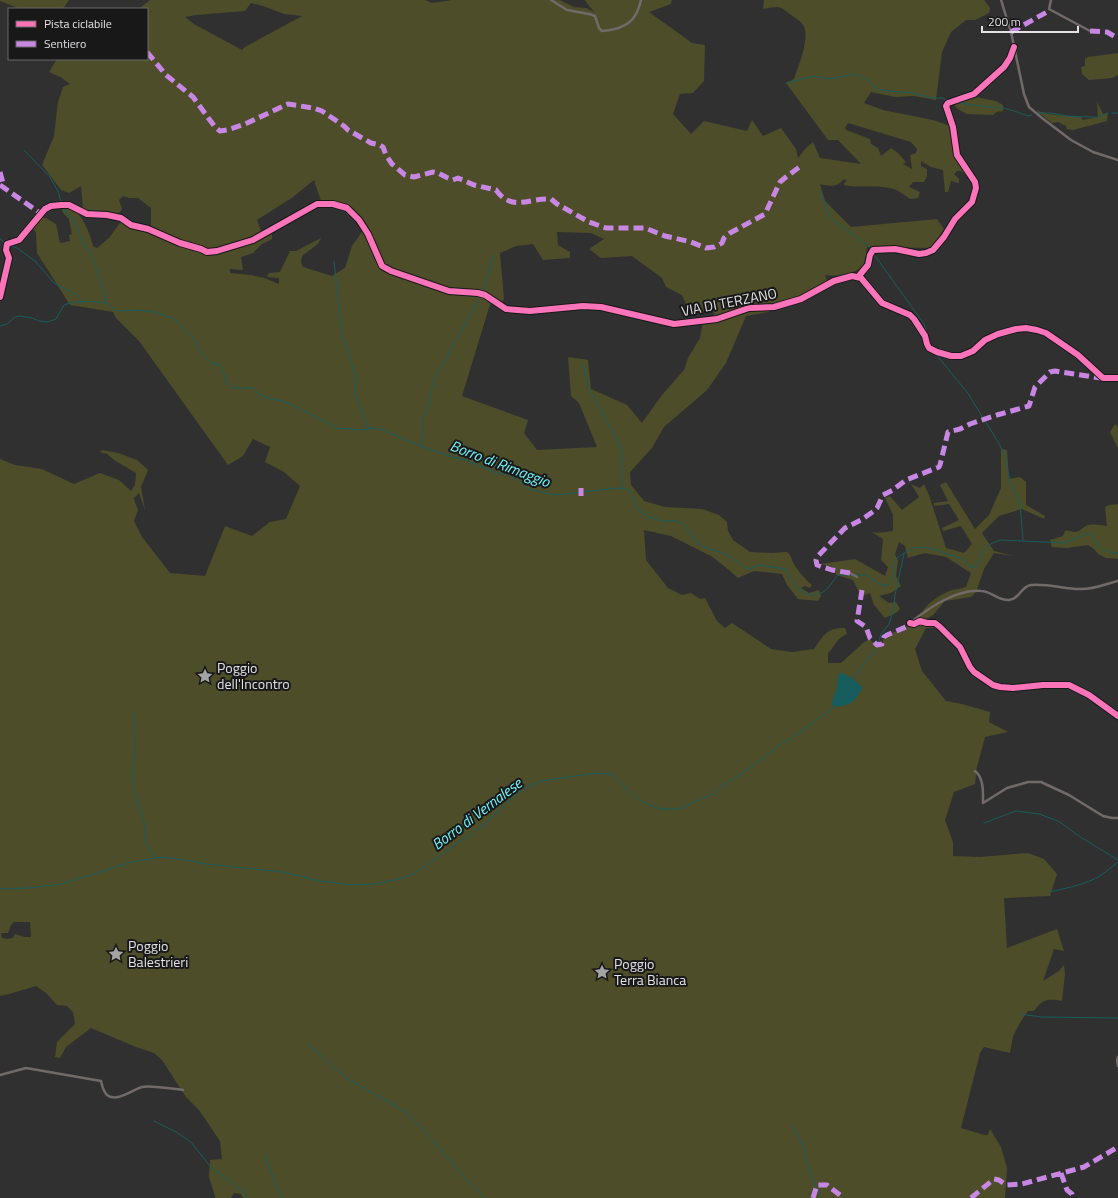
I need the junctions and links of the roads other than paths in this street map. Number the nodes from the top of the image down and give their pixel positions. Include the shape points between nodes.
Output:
1 (551, 0) edge
2 (641, 0) edge
3 (1001, 0) edge
4 (1051, 0) edge
5 (1090, 31) dead end
6 (1014, 47) junction
7 (1118, 160) edge
8 (858, 277) junction
9 (0, 297) edge
10 (1118, 378) edge
11 (850, 573) dead end
12 (857, 577) dead end
13 (1118, 581) edge
14 (1118, 716) edge
15 (975, 771) dead end
16 (1118, 818) edge
17 (1118, 1057) edge
18 (1118, 1066) edge
19 (0, 1075) edge
20 (183, 1090) dead end

1 - 2 street via 567,10 595,16 602,31 622,28 637,13
3 - 6 street
4 - 5 street via 1050,9
6 - 7 street via 1029,108 1071,140 1093,152
6 - 8 street via 1004,67 974,94 946,106 953,127 957,155 975,182 972,202 955,219 934,250 920,254 895,249 873,250 868,265
8 - 9 street, VIA DI TERZANO via 834,281 801,299 774,307 749,308 717,318 682,324 601,307 522,311 506,309 478,292 449,291 382,266 359,220 347,208 333,204 317,204 253,240 207,252 132,225 121,218 87,214 69,205 61,205 44,209 19,240 7,244 9,258
8 - 10 street via 882,303 910,315 925,336 929,348 937,352 961,356 973,352 985,340 1007,331 1026,328 1046,333 1078,355 1103,378
11 - 12 street
13 - 14 street via 1089,589 1032,585 1025,588 1015,599 1009,600 1000,599 981,590 960,593 947,598 910,623 935,623 960,647 974,672 993,685 1013,688 1069,685 1089,695
15 - 16 street via 981,781 983,802 1007,788 1028,782 1041,782 1069,795 1103,816
17 - 18 street
19 - 20 street via 26,1068 100,1081 106,1094 114,1098 143,1087

